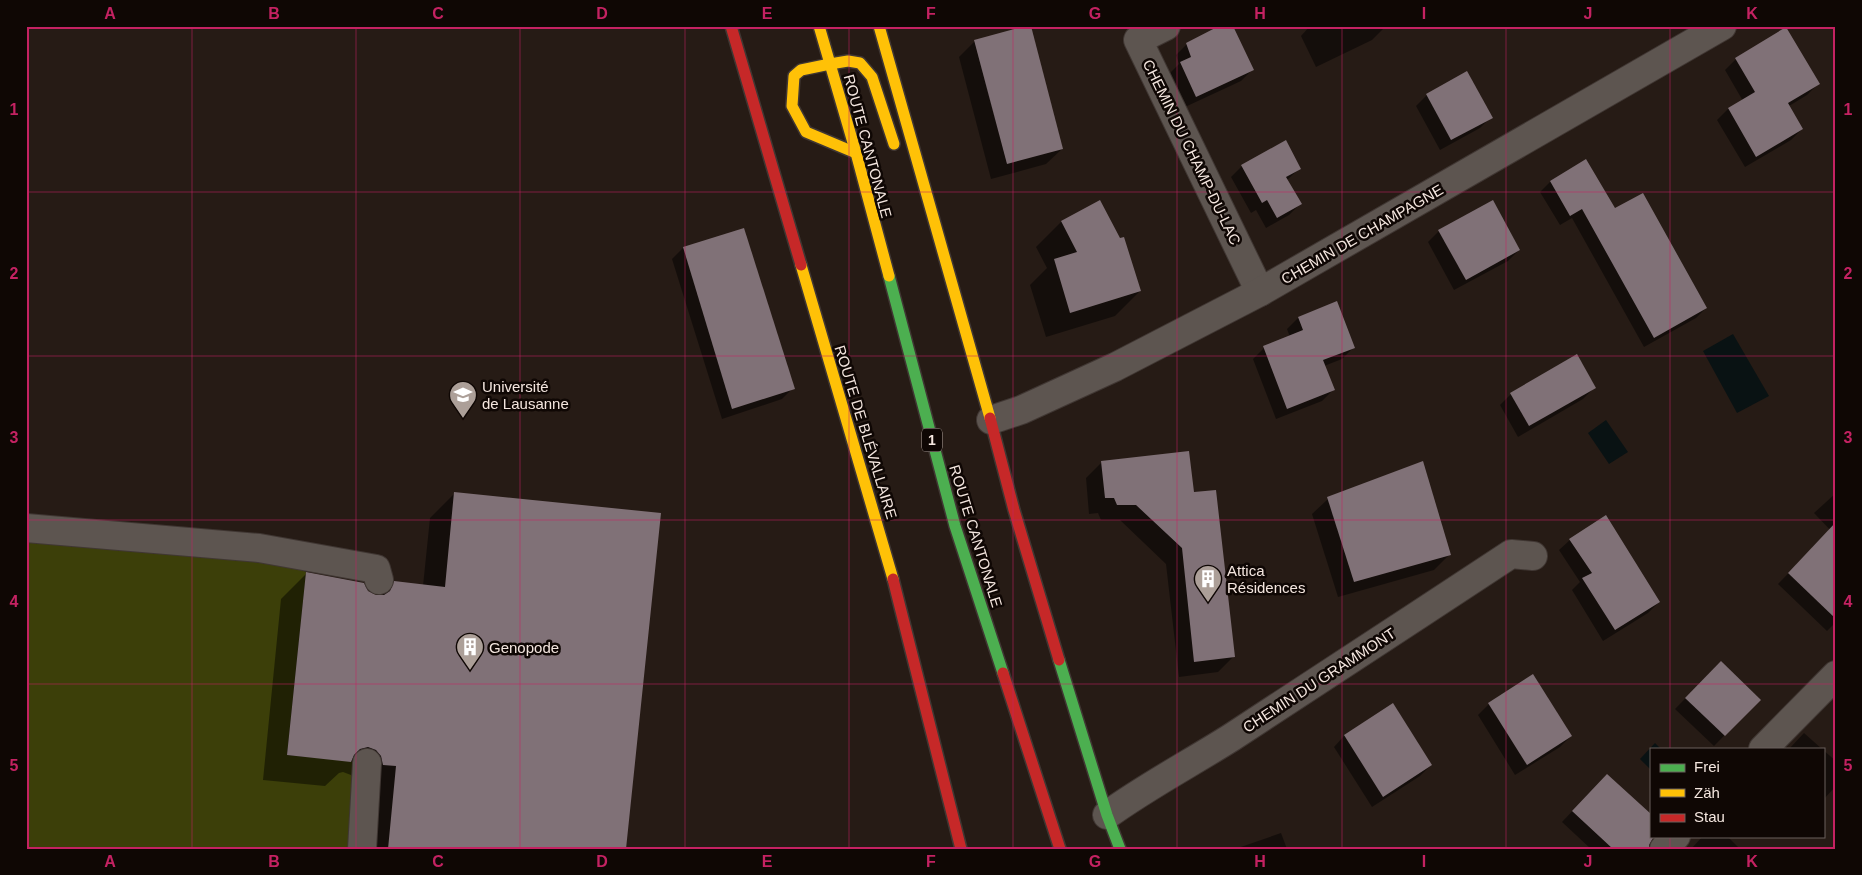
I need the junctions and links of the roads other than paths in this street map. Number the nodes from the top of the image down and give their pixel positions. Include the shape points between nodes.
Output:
1 (731, 26) edge
2 (819, 26) edge
3 (879, 26) edge
4 (1166, 26) edge
5 (1722, 26) edge
6 (830, 64) junction
7 (856, 153) junction
8 (898, 158) dead end
9 (916, 201) dead end
10 (943, 249) junction
11 (1260, 292) junction
12 (991, 420) junction
13 (26, 528) edge
14 (1533, 556) dead end
15 (379, 580) dead end
16 (1836, 675) edge
17 (1764, 748) edge
18 (367, 763) dead end
19 (1107, 815) junction
20 (1674, 838) edge
21 (362, 849) edge
22 (961, 849) edge
23 (1060, 849) edge
24 (1120, 849) edge
25 (1664, 849) edge

1 - 22 main road, ROUTE DE BLÉVALLAIRE via 885,547
2 - 6 main road, ROUTE CANTONALE / 1
3 - 10 main road
4 - 11 street, CHEMIN DU CHAMP-DU-LAC via 1138,40
5 - 11 street, CHEMIN DE CHAMPAGNE
6 - 7 main road, ROUTE CANTONALE / 1
6 - 7 main road via 801,70 794,76 792,106 806,132
6 - 8 main road via 860,63 872,77
7 - 23 main road, ROUTE CANTONALE / 1 via 955,526
9 - 10 main road
10 - 12 main road
11 - 12 street, CHEMIN DE CHAMPAGNE via 1115,367 1021,410
12 - 19 main road via 1038,592
13 - 15 street via 260,548 376,569
14 - 19 street, CHEMIN DU GRAMMONT via 1511,554 1216,748 1136,794
16 - 17 street
18 - 21 street
19 - 24 main road
20 - 25 street

